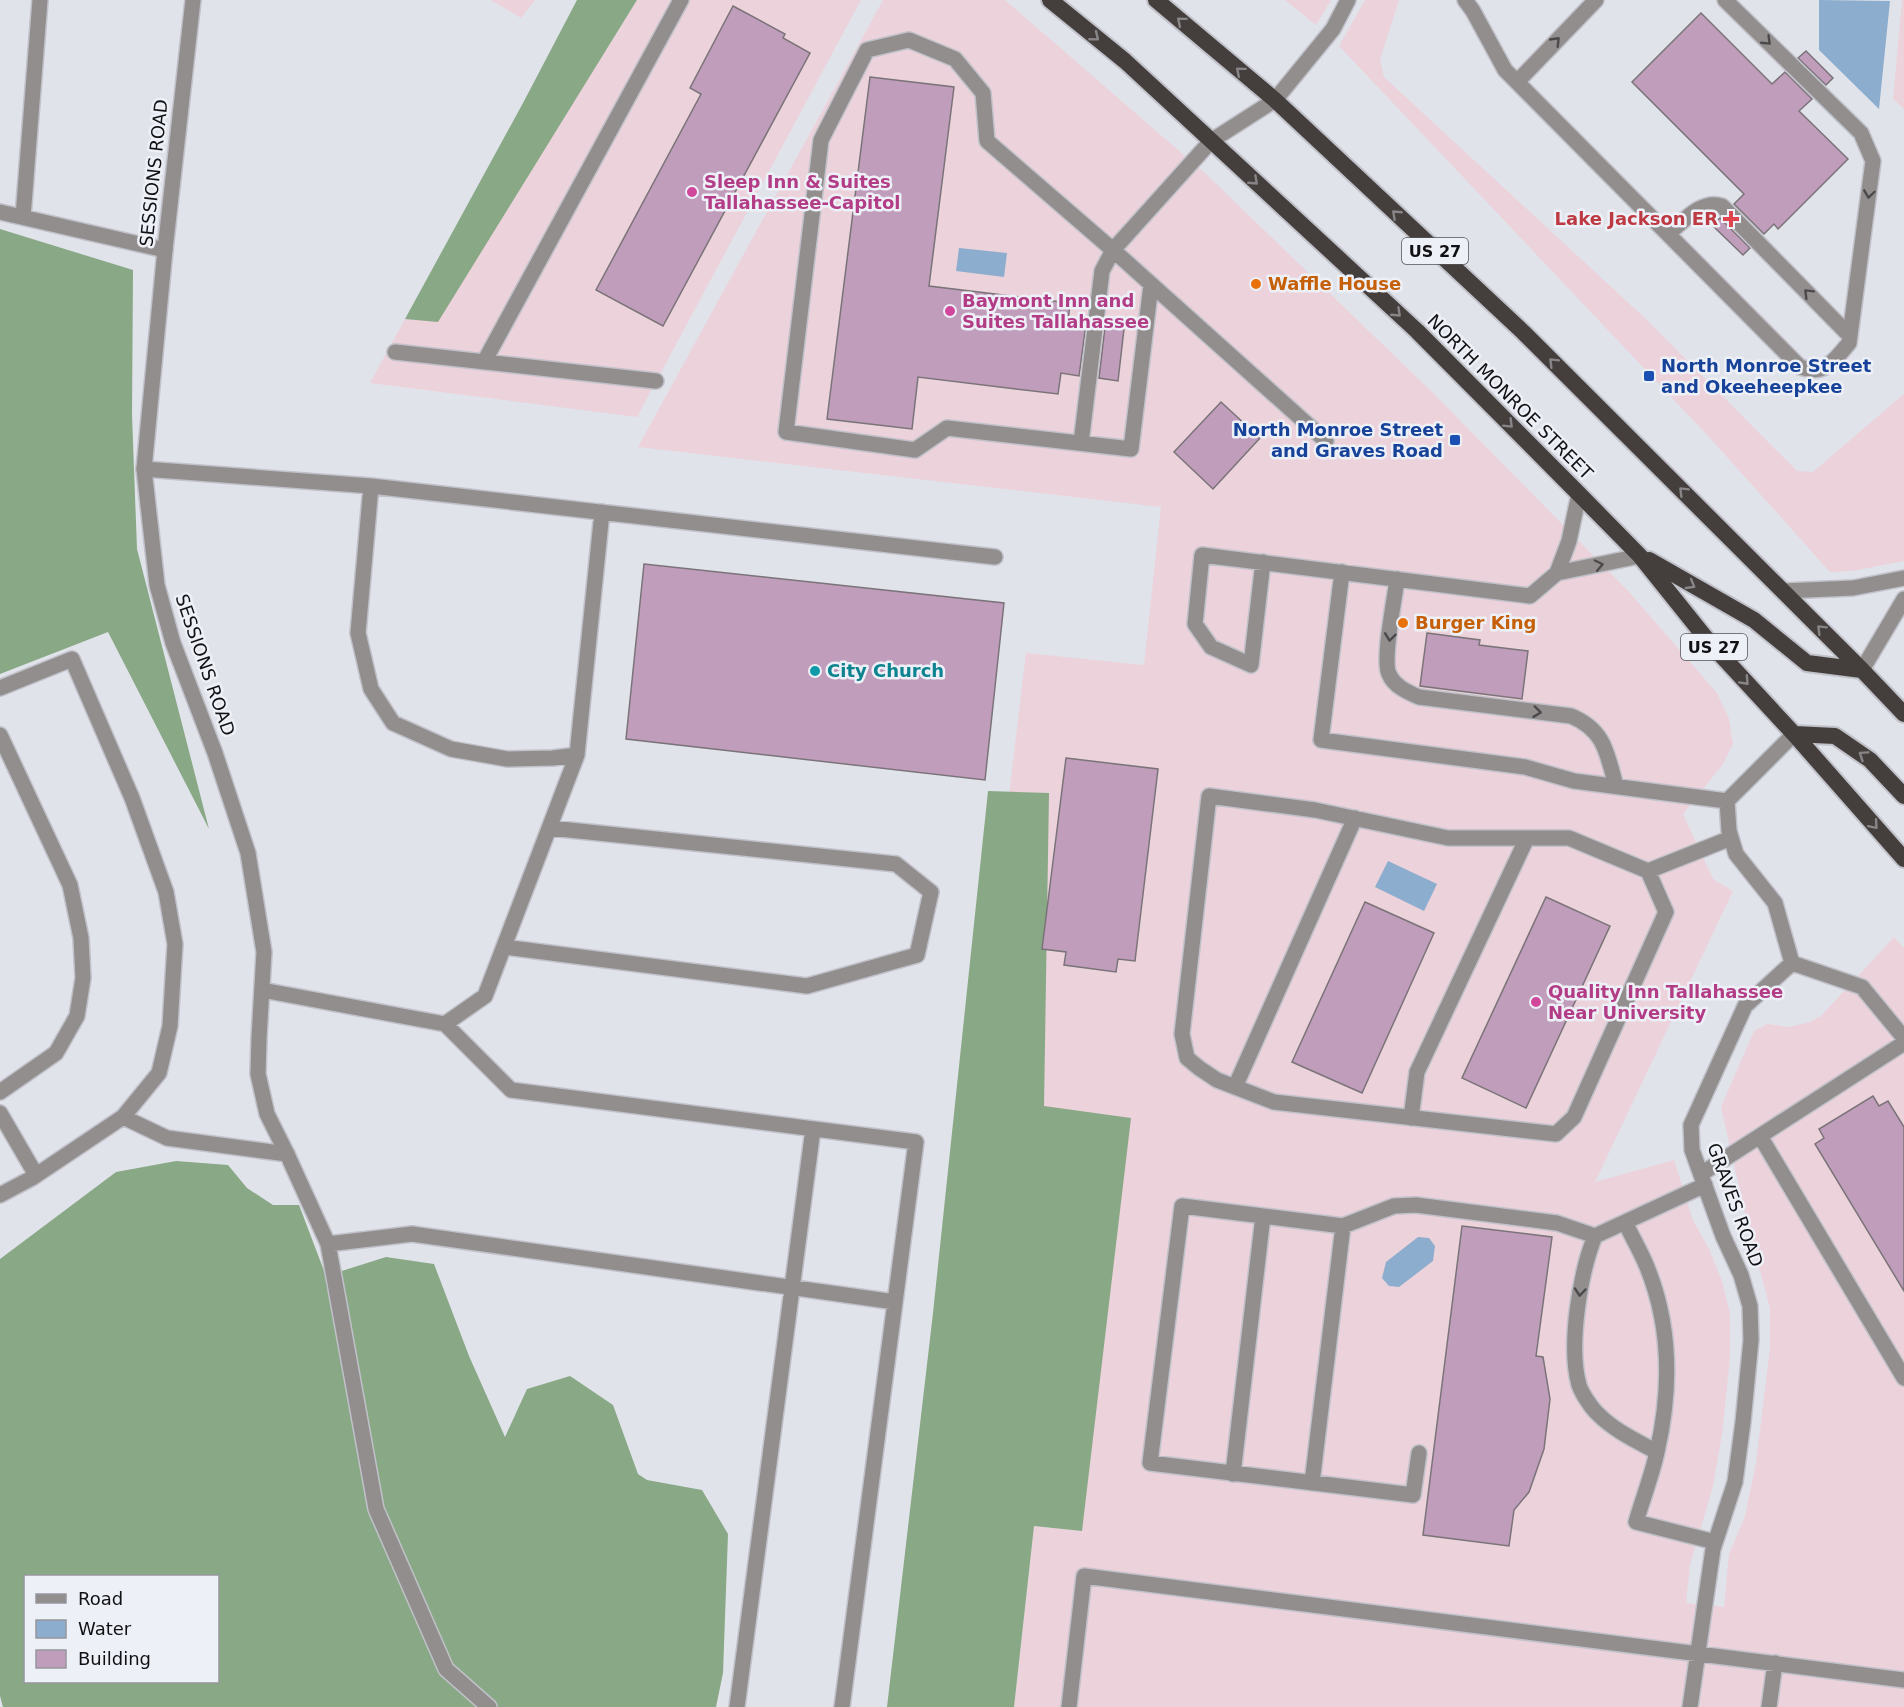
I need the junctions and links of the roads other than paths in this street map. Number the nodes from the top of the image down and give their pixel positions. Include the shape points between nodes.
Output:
1 (40, 0) edge
2 (193, 0) edge
3 (681, 0) edge
4 (1050, 0) edge
5 (1156, 0) edge
6 (1348, 0) edge
7 (1465, 0) edge
8 (1596, 0) edge
9 (1725, 0) edge
10 (1516, 82) junction
11 (1275, 100) junction
12 (1211, 141) junction
13 (0, 212) edge
14 (23, 217) junction
15 (1668, 234) junction
16 (165, 250) junction
17 (1113, 250) junction
18 (1151, 285) junction
19 (1850, 335) junction
20 (395, 352) dead end
21 (484, 362) junction
22 (656, 381) dead end
23 (1326, 441) dead end
24 (1081, 443) junction
25 (144, 469) junction
26 (371, 486) junction
27 (1579, 494) junction
28 (602, 512) junction
29 (1640, 556) junction
30 (995, 557) dead end
31 (1263, 562) junction
32 (1342, 572) junction
33 (1557, 573) junction
34 (1904, 578) edge
35 (1397, 579) junction
36 (1783, 591) junction
37 (1904, 599) edge
38 (1862, 670) junction
39 (0, 688) edge
40 (1904, 714) edge
41 (1794, 734) junction
42 (0, 735) edge
43 (577, 755) junction
44 (1616, 786) junction
45 (1904, 796) edge
46 (1727, 801) junction
47 (1355, 818) junction
48 (550, 828) junction
49 (1527, 838) junction
50 (1731, 838) junction
51 (1904, 859) edge
52 (1648, 871) junction
53 (504, 947) junction
54 (1792, 963) junction
55 (262, 990) junction
56 (445, 1024) junction
57 (1904, 1038) edge
58 (1904, 1043) edge
59 (1235, 1087) junction
60 (0, 1092) edge
61 (0, 1113) edge
62 (123, 1117) junction
63 (1411, 1118) junction
64 (813, 1129) junction
65 (1760, 1136) junction
66 (287, 1154) junction
67 (36, 1175) junction
68 (1703, 1180) junction
69 (0, 1195) edge
70 (1263, 1216) junction
71 (1625, 1222) junction
72 (1343, 1226) junction
73 (1595, 1236) junction
74 (328, 1244) junction
75 (792, 1287) junction
76 (896, 1302) junction
77 (1904, 1378) edge
78 (1657, 1452) junction
79 (1419, 1454) dead end
80 (1233, 1474) junction
81 (1312, 1483) junction
82 (1715, 1542) junction
83 (1697, 1653) junction
84 (1775, 1663) junction
85 (1904, 1680) edge
86 (489, 1707) edge
87 (737, 1707) edge
88 (842, 1707) edge
89 (1069, 1707) edge
90 (1690, 1707) edge
91 (1769, 1707) edge

1 - 14 street
2 - 16 street, SESSIONS ROAD
3 - 21 street
4 -> 12 highway, NORTH MONROE STREET / US 27 via 1125,61
11 -> 5 highway, US 27
6 - 11 street via 1333,29
7 - 10 street via 1505,70
10 -> 8 street
9 -> 19 street via 1860,133 1873,161
10 - 15 street
11 - 12 street
36 -> 11 highway, US 27 via 1522,332
12 - 17 street
12 -> 27 highway, NORTH MONROE STREET / US 27 via 1417,331
13 - 14 street
14 - 16 street
19 -> 15 street via 1722,206 1702,206
15 - 19 street via 1800,367 1813,371 1826,367 1849,343
16 - 25 street, SESSIONS ROAD
17 - 18 street
17 - 24 street via 1102,271
17 - 24 street via 987,141 983,93 955,59 909,40 867,50 821,140 786,432 915,450 947,428
18 - 23 street
18 - 24 street via 1131,449
20 - 21 street
21 - 22 street
25 - 26 street
25 - 55 street, SESSIONS ROAD via 157,585 173,643 248,854 264,952
26 - 28 street
26 - 43 street via 358,633 370,689 393,723 450,750 507,759
27 - 29 highway, NORTH MONROE STREET / US 27
27 - 33 street
28 - 30 street
28 - 43 street
33 -> 29 street
29 -> 38 highway via 1754,620 1808,663
29 -> 41 highway, NORTH MONROE STREET / US 27 via 1709,642
31 - 31 street via 1254,642 1251,664 1211,647 1195,624 1202,555
31 - 32 street
32 - 35 street
32 - 44 street via 1321,740 1525,767 1574,781
33 - 35 street via 1530,596
34 - 36 street via 1853,588
35 -> 44 street via 1387,657 1388,673 1396,683 1419,697 1571,716 1587,723 1607,753
38 -> 36 highway, US 27
37 - 38 street
38 - 40 highway, US 27
39 - 62 street via 72,659 132,798 166,892 175,944 170,1026 159,1073
45 -> 41 highway via 1870,760 1835,736
41 - 46 street
41 -> 51 highway, NORTH MONROE STREET / US 27
42 - 60 street via 70,885 81,938 83,978 77,1016 56,1053
43 - 48 street
44 - 46 street
46 - 50 street
47 - 49 street via 1448,838
47 - 59 street
47 - 59 street via 1209,796 1182,1034 1187,1058
48 - 53 street
48 - 53 street via 896,864 931,892 917,955 807,986
49 - 52 street via 1569,838
49 - 63 street via 1417,1072
50 - 52 street
50 - 54 street via 1736,854 1775,903
52 - 63 street via 1666,912 1574,1117 1556,1134
53 - 56 street via 486,996
54 - 57 street via 1862,987
54 - 68 street, GRAVES ROAD via 1745,1006 1691,1125 1692,1150
55 - 56 street
55 - 66 street, SESSIONS ROAD via 258,1074 267,1114
56 - 64 street via 511,1090
58 - 65 street
59 - 63 street via 1274,1102
61 - 67 street
62 - 66 street via 167,1138
62 - 67 street
64 - 75 street
64 - 76 street via 916,1142
65 - 68 street
65 - 77 street
66 - 74 street, SESSIONS ROAD
67 - 69 street
68 - 71 street
68 - 82 street, GRAVES ROAD via 1750,1306 1751,1340 1735,1482
70 - 72 street
70 - 80 street
70 - 80 street via 1182,1206 1150,1463
71 - 73 street
71 - 78 street via 1648,1268 1668,1366
72 - 73 street via 1394,1206 1416,1205 1557,1223
72 - 81 street
73 -> 78 street via 1581,1278 1575,1353 1580,1386 1598,1414
74 - 75 street via 412,1234
74 - 86 street, SESSIONS ROAD via 376,1509 446,1670
75 - 76 street
75 - 87 street
76 - 88 street
78 - 82 street via 1636,1522
79 - 81 street via 1413,1495
80 - 81 street
82 - 83 street, GRAVES ROAD
83 - 84 street
83 - 89 street via 1084,1576
83 - 90 street, GRAVES ROAD
84 - 85 street
84 - 91 street

